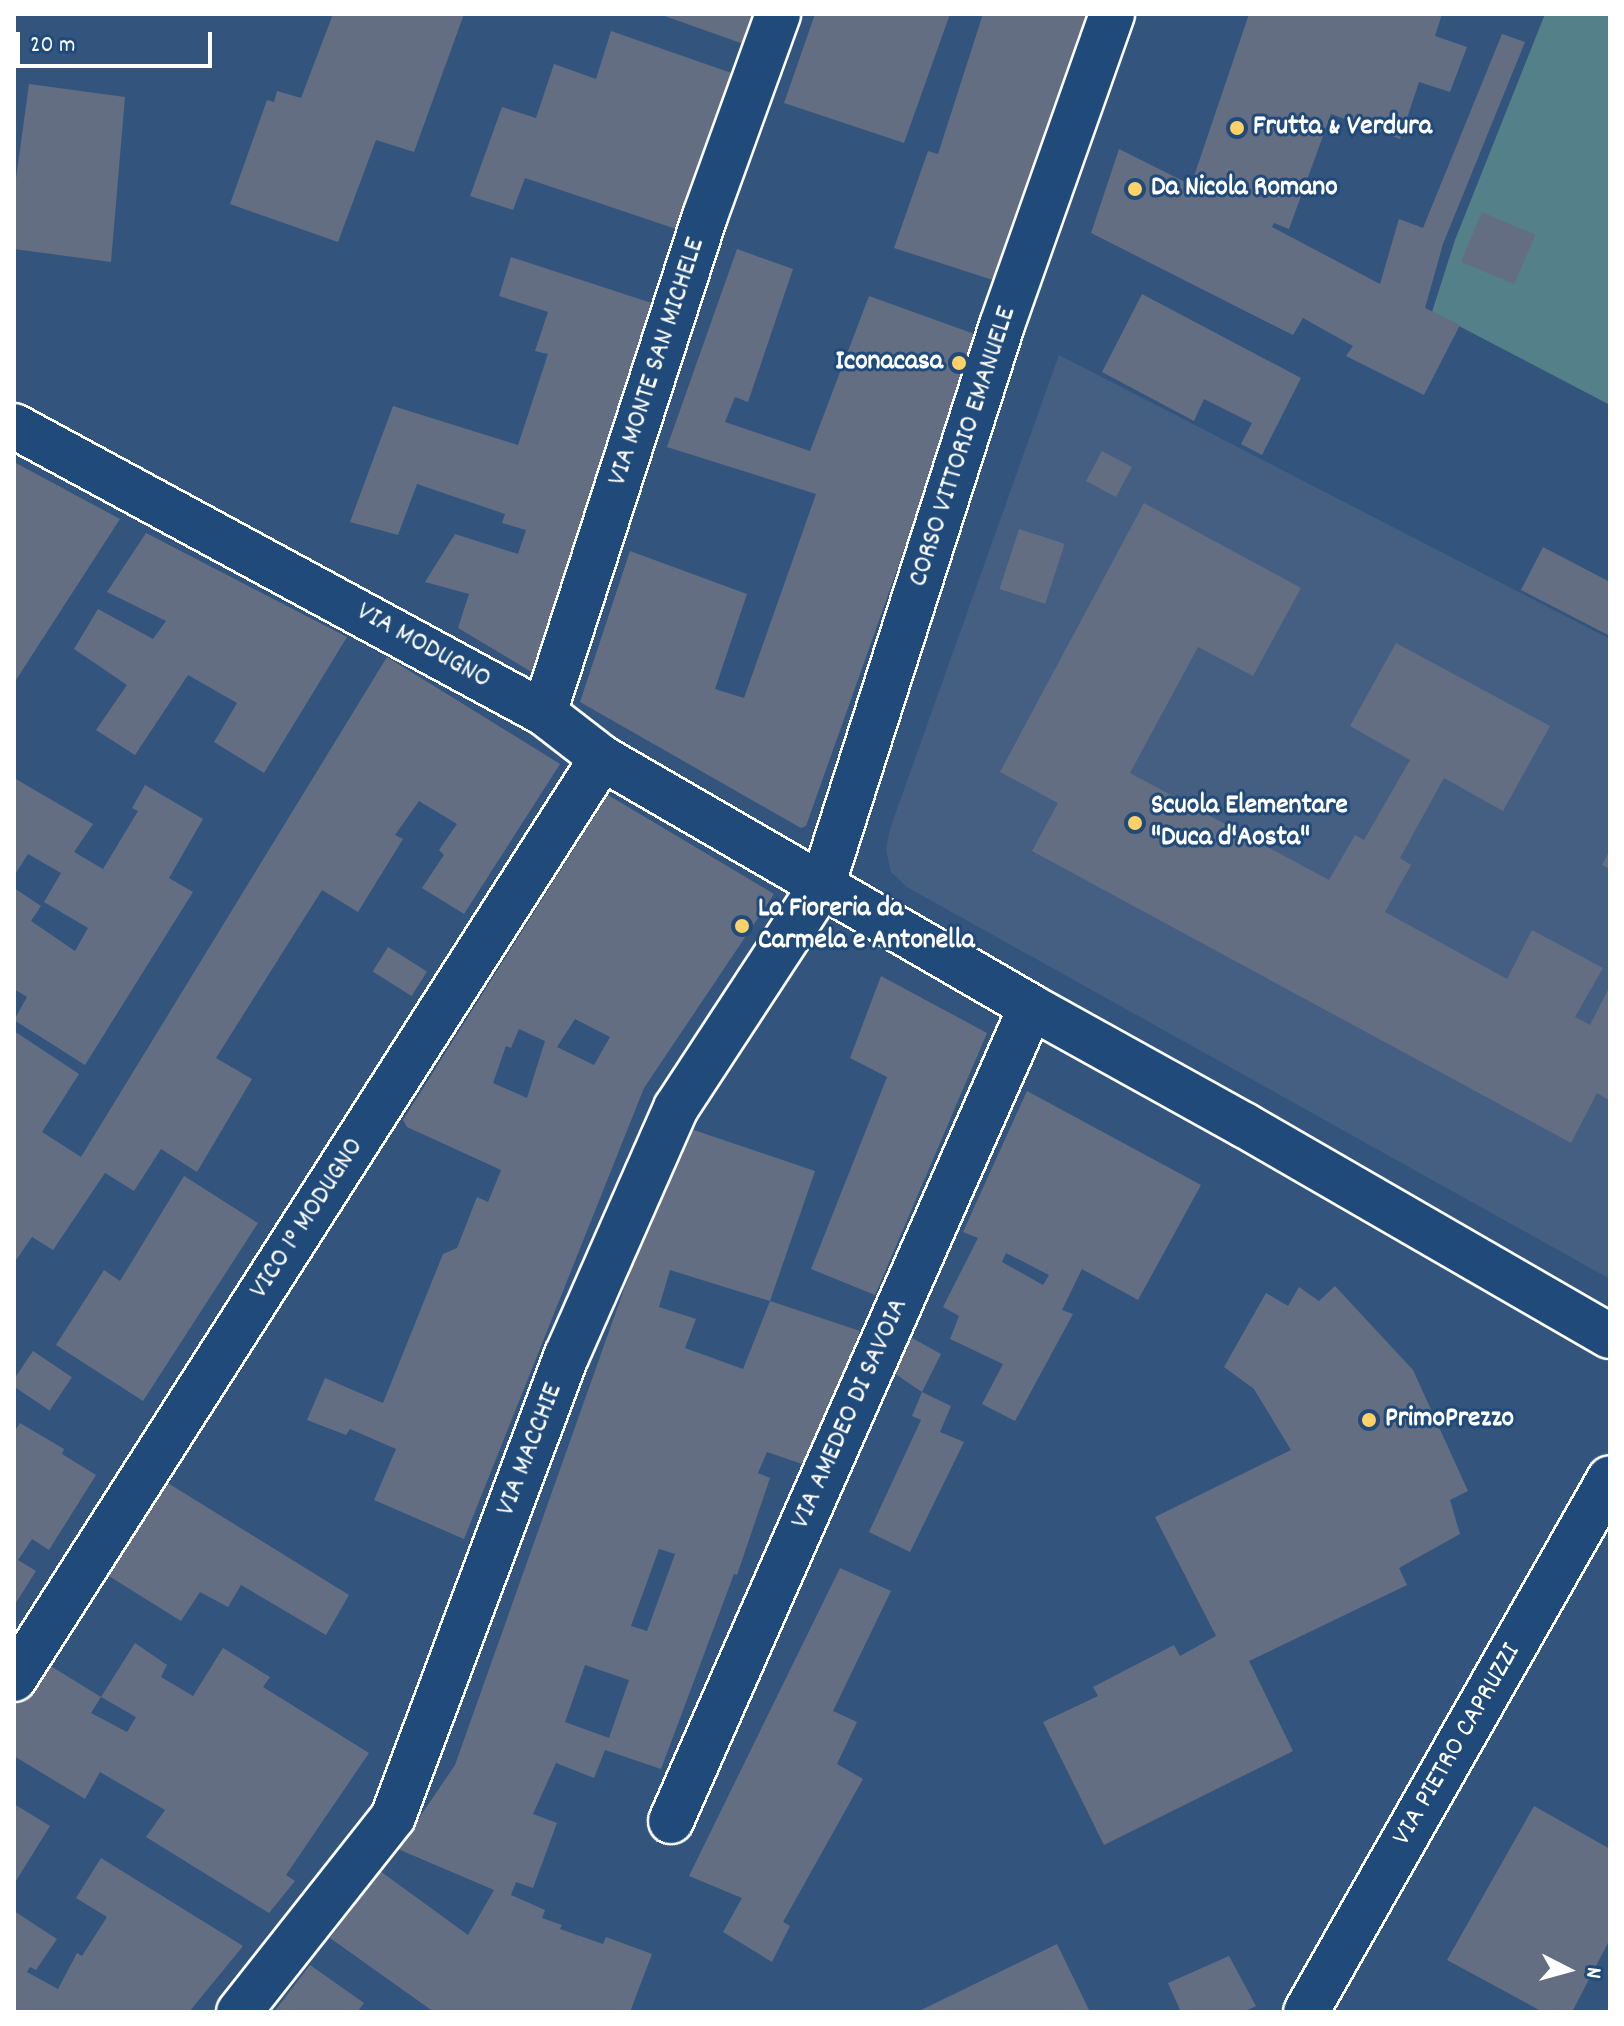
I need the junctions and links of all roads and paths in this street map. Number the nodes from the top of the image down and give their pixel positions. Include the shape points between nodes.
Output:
1 (778, 14) edge
2 (1112, 14) edge
3 (14, 426) edge
4 (544, 713) junction
5 (602, 758) junction
6 (823, 883) junction
7 (1031, 1007) junction
8 (1610, 1336) edge
9 (1610, 1478) edge
10 (14, 1679) edge
11 (671, 1821) dead end
12 (239, 2012) edge
13 (1306, 2012) edge

1 - 4 street, VIA MONTE SAN MICHELE via 705,216
2 - 6 street, CORSO VITTORIO EMANUELE via 1002,325
3 - 4 street, VIA MODUGNO
4 - 5 street, VIA MODUGNO
5 - 6 street, VIA MODUGNO
5 - 10 street, VICO 1° MODUGNO
6 - 7 street
6 - 12 street, VIA MACCHIE via 676,1108 567,1355 393,1817
7 - 8 street
7 - 11 street, VIA AMEDEO DI SAVOIA
9 - 13 street, VIA PIETRO CAPRUZZI

